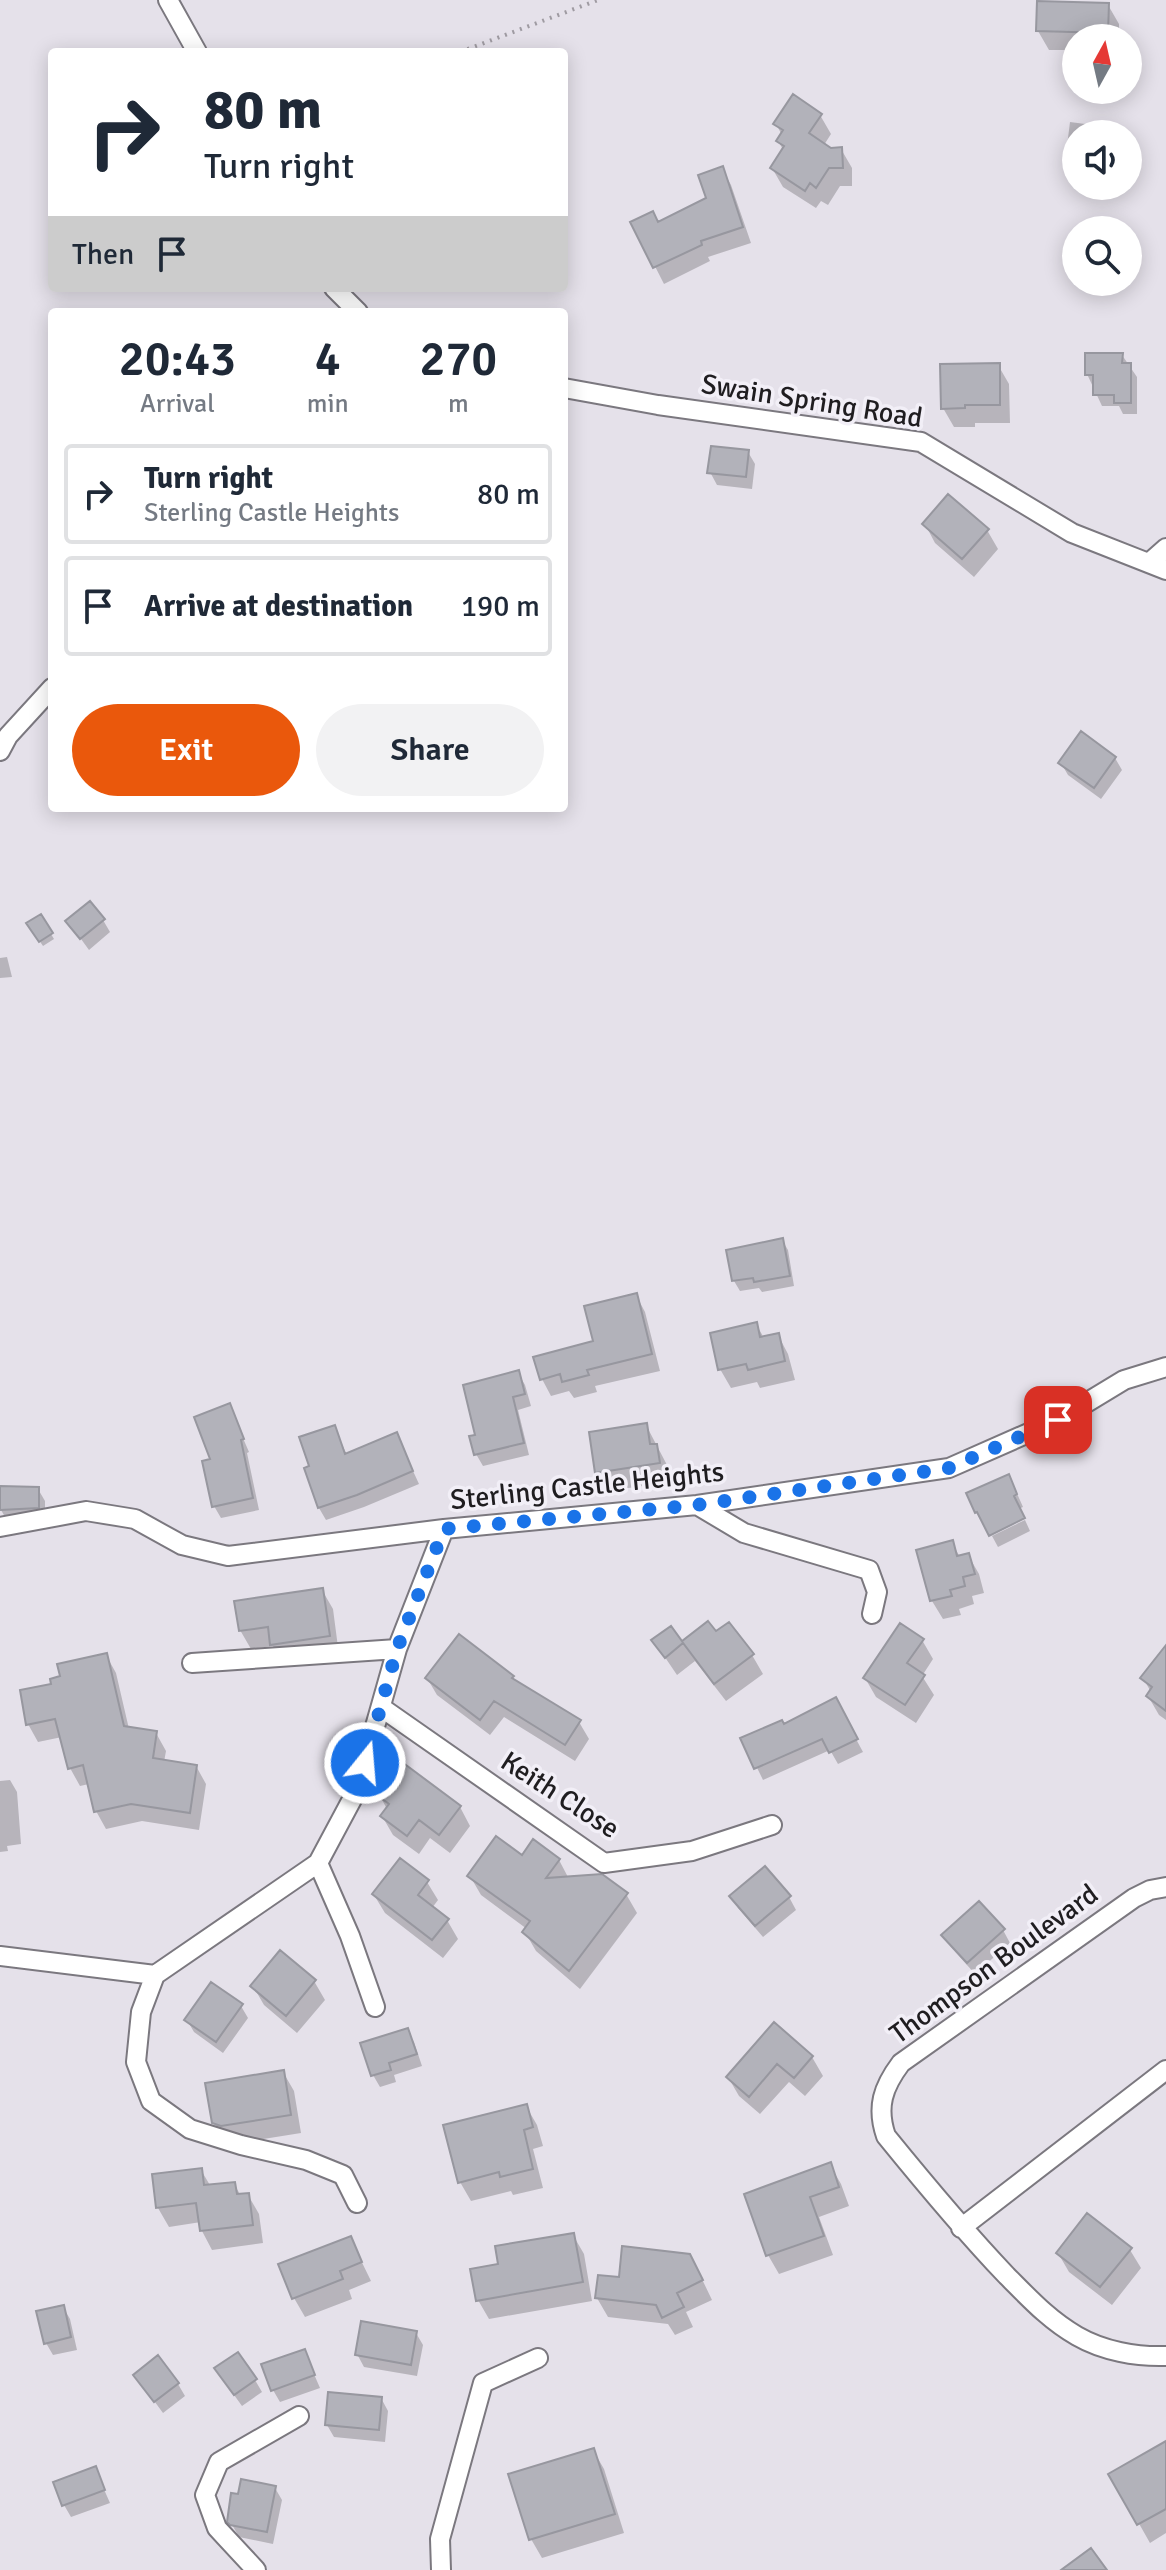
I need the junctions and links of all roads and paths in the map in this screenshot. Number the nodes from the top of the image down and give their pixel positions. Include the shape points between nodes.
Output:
1 (168, 0) edge
2 (598, 0) edge
3 (195, 48) edge
4 (471, 48) edge
5 (338, 292) edge
6 (354, 308) edge
7 (568, 389) edge
8 (1166, 548) edge
9 (1158, 566) edge
10 (48, 692) edge
11 (0, 751) edge
12 (1166, 1367) edge
13 (697, 1505) junction
14 (0, 1527) edge
15 (444, 1529) junction
16 (872, 1614) dead end
17 (397, 1649) junction
18 (192, 1663) dead end
19 (382, 1708) junction
20 (772, 1825) dead end
21 (318, 1863) junction
22 (1166, 1887) edge
23 (0, 1956) edge
24 (155, 1975) junction
25 (375, 2007) dead end
26 (1166, 2070) edge
27 (357, 2203) dead end
28 (961, 2228) junction
29 (1166, 2356) edge
30 (538, 2358) dead end
31 (299, 2416) dead end
32 (256, 2570) edge
33 (441, 2570) edge

1 - 3 street
2 - 4 path
5 - 6 street
7 - 9 street, Swain Spring Road via 921,442 1072,533
8 - 9 street
10 - 11 street
12 - 13 street, Sterling Castle Heights via 1124,1380 1058,1420 949,1468
13 - 15 street, Sterling Castle Heights
13 - 16 street via 744,1533 869,1570 877,1592
14 - 15 street, Sterling Castle Heights via 86,1511 135,1519 182,1545 228,1556
15 - 17 street
17 - 18 street
17 - 19 street
19 - 20 street, Keith Close via 604,1863 692,1851
19 - 21 street via 357,1790
21 - 24 street
21 - 25 street
22 - 28 street, Thompson Boulevard via 1134,1898 901,2063 887,2082 880,2102 886,2136
23 - 24 street
24 - 27 street via 141,2012 136,2062 151,2101 190,2129 343,2175
26 - 28 street
28 - 29 street, Thompson Boulevard via 1046,2316 1079,2337 1111,2350
30 - 33 street via 483,2383 440,2539
31 - 32 street via 219,2462 205,2495 217,2528

